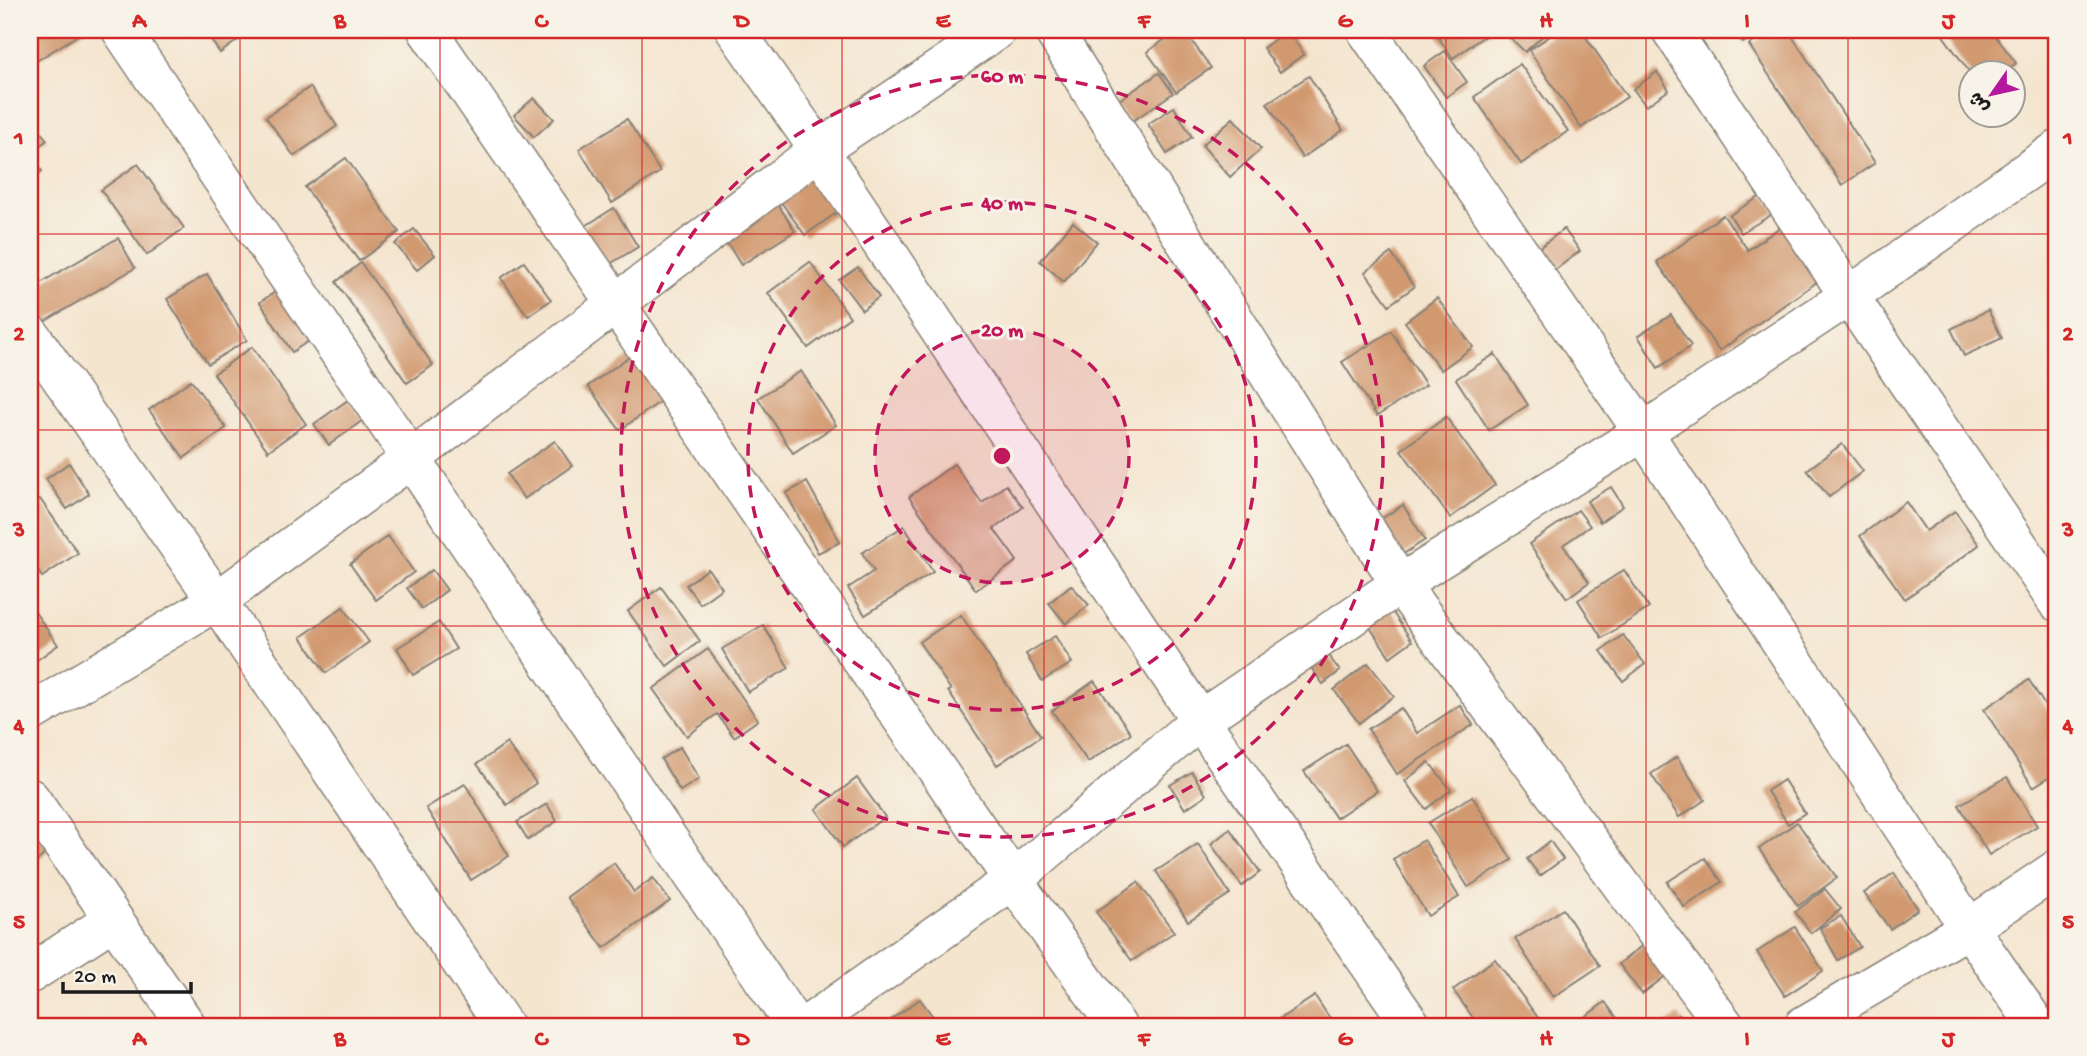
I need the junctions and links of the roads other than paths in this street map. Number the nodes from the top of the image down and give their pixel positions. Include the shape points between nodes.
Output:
1 (121, 30) edge
2 (427, 30) edge
3 (735, 30) edge
4 (997, 30) edge
5 (1053, 30) edge
6 (1366, 30) edge
7 (1671, 30) edge
8 (818, 150) junction
9 (2057, 150) edge
10 (1849, 296) junction
11 (617, 304) junction
12 (30, 334) edge
13 (1643, 432) junction
14 (412, 458) junction
15 (1400, 584) junction
16 (217, 601) junction
17 (2057, 602) edge
18 (30, 713) edge
19 (1199, 720) junction
20 (30, 799) edge
21 (2057, 869) edge
22 (1013, 880) junction
23 (113, 920) junction
24 (1969, 928) junction
25 (30, 974) edge
26 (187, 1026) edge
27 (504, 1026) edge
28 (795, 1026) edge
29 (806, 1026) edge
30 (1117, 1026) edge
31 (1412, 1026) edge
32 (1725, 1026) edge
33 (1803, 1026) edge
34 (2037, 1026) edge

1 - 14 street
2 - 11 street
3 - 8 street
4 - 8 street
5 - 15 street
6 - 13 street
7 - 10 street
8 - 11 street
8 - 19 street
9 - 10 street
10 - 13 street
10 - 17 street
11 - 14 street
11 - 22 street
12 - 16 street
13 - 15 street
13 - 24 street
14 - 16 street
14 - 28 street
15 - 19 street
15 - 32 street
16 - 18 street
16 - 27 street
19 - 22 street
19 - 31 street
20 - 23 street
21 - 24 street
22 - 29 street
22 - 30 street
23 - 25 street
23 - 26 street
24 - 33 street
24 - 34 street

